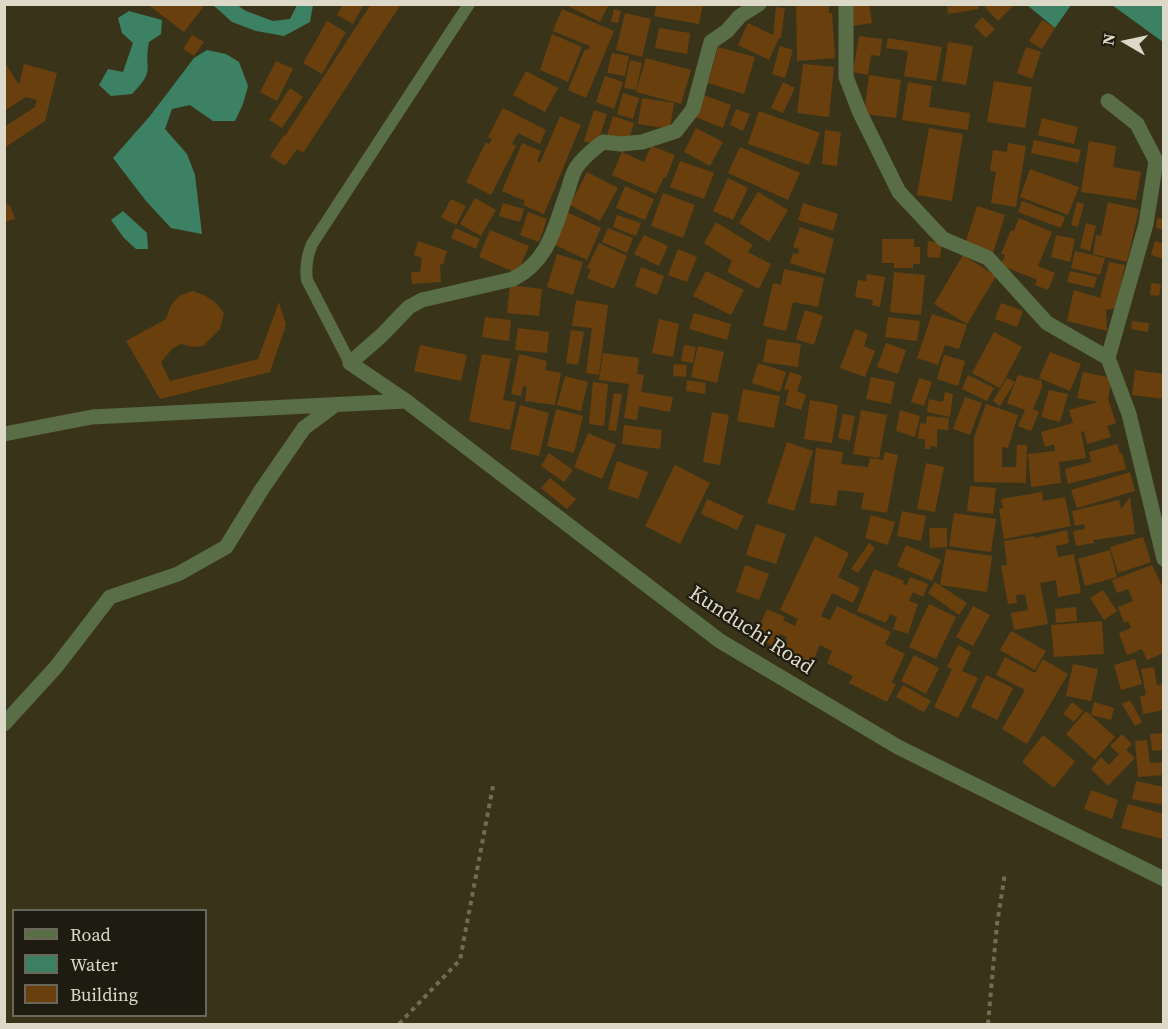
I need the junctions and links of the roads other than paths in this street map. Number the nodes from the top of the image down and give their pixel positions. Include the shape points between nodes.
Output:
1 (469, 4) edge
2 (759, 4) edge
3 (846, 4) edge
4 (1108, 101) dead end
5 (1108, 358) junction
6 (350, 363) junction
7 (406, 401) junction
8 (335, 405) junction
9 (4, 434) edge
10 (1164, 559) edge
11 (4, 724) edge
12 (1164, 879) edge

1 - 6 lane via 307,255 307,280
2 - 6 street via 711,42 693,109 676,131 642,142 603,142 588,153 576,169 545,250 526,272 513,279 422,300 409,307
3 - 5 street via 846,77 899,192 943,239 987,258 1047,322
4 - 5 street via 1137,124 1156,161 1146,224
5 - 10 street via 1129,414
6 - 7 street, Kunduchi Road
7 - 8 street
7 - 12 street, Kunduchi Road via 720,641 898,747
8 - 9 street via 92,417
8 - 11 street via 304,428 226,547 178,574 110,597 56,667

